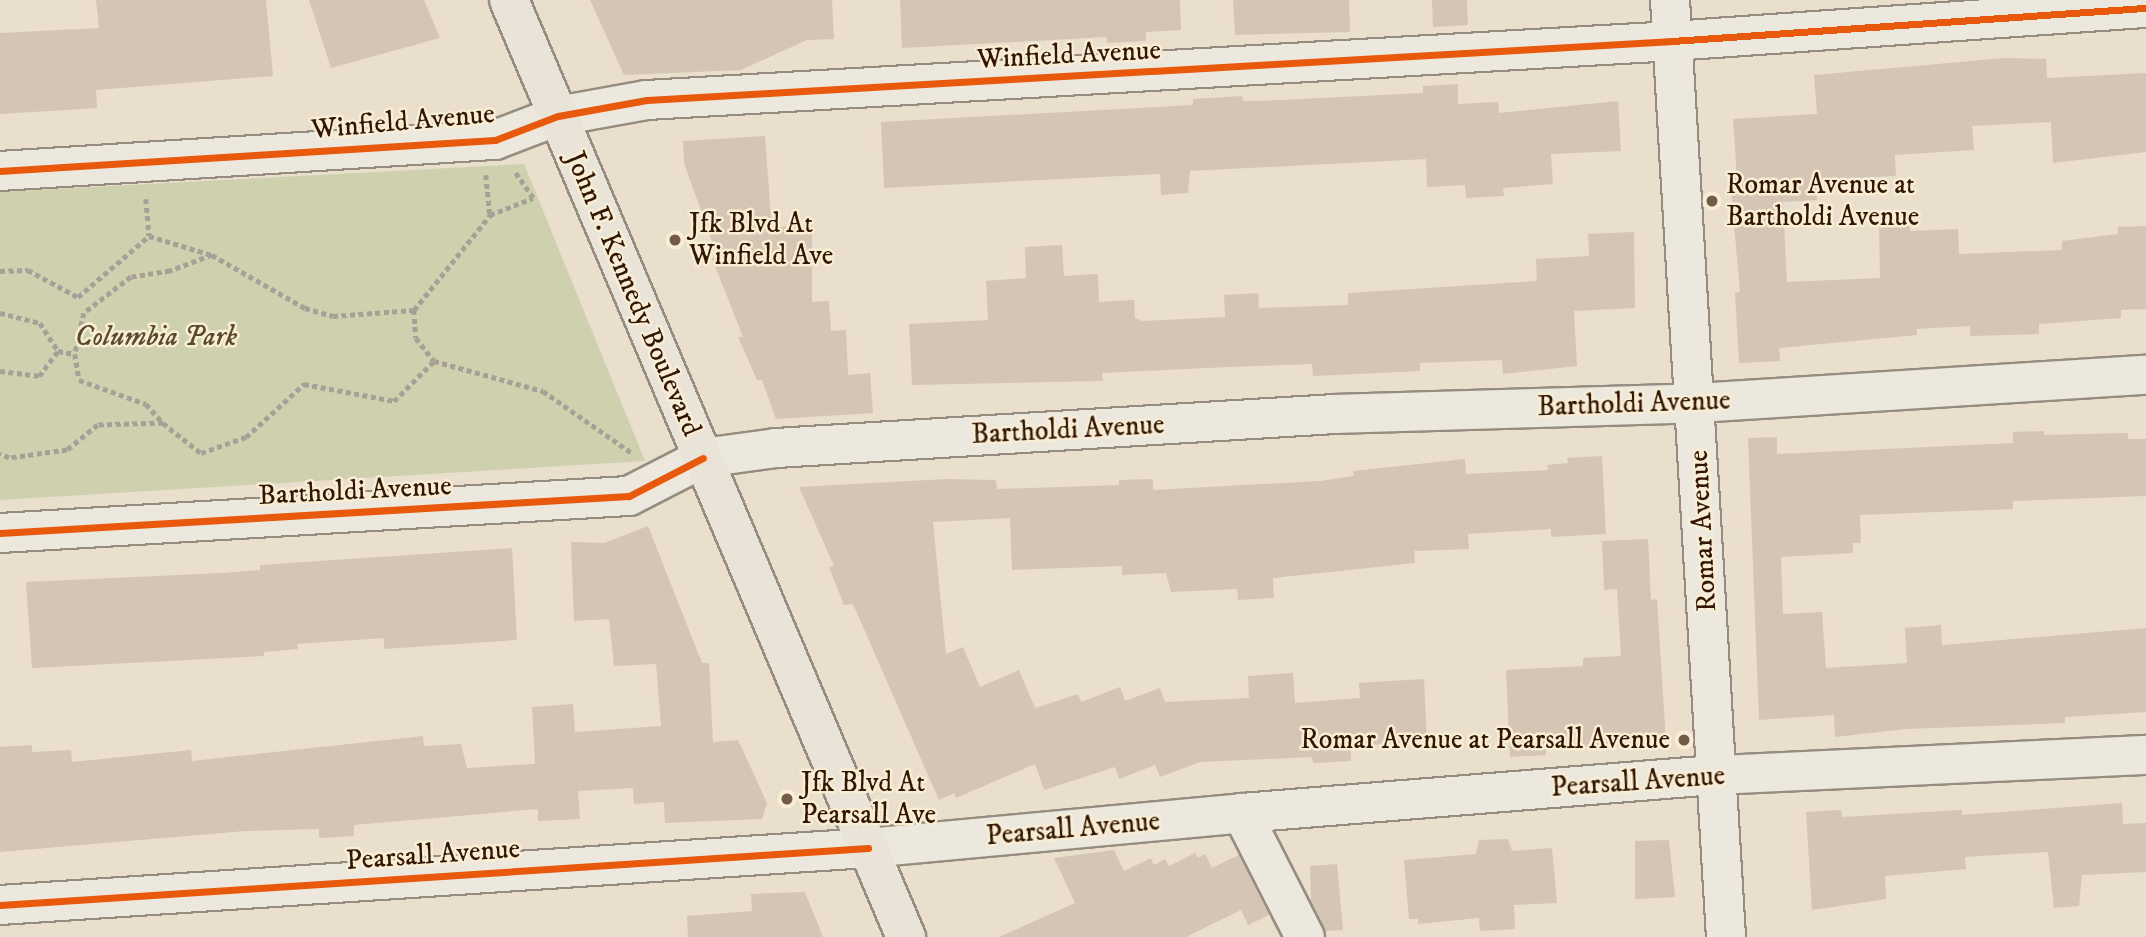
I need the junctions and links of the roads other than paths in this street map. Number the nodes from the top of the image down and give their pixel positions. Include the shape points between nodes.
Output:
1 (509, 0) edge
2 (1670, 0) edge
3 (2146, 8) edge
4 (1672, 41) junction
5 (558, 116) junction
6 (0, 171) edge
7 (2146, 375) edge
8 (1696, 403) junction
9 (703, 458) junction
10 (0, 533) edge
11 (2146, 755) edge
12 (1718, 775) junction
13 (1242, 813) junction
14 (868, 848) junction
15 (0, 905) edge
16 (905, 937) edge
17 (1305, 937) edge
18 (1726, 937) edge

1 - 5 main road, John F. Kennedy Boulevard
2 - 4 street, Romar Avenue
3 - 4 street, Winfield Avenue
4 - 5 street, Winfield Avenue via 647,100
4 - 8 street, Romar Avenue
5 - 6 street, Winfield Avenue via 495,140
5 - 9 main road, John F. Kennedy Boulevard
7 - 8 street, Bartholdi Avenue
8 - 9 street, Bartholdi Avenue via 1321,415 776,448
8 - 12 street, Romar Avenue
9 - 10 street, Bartholdi Avenue via 629,496
9 - 14 main road, John F. Kennedy Boulevard
11 - 12 street, Pearsall Avenue
12 - 13 street, Pearsall Avenue
12 - 18 street, Romar Avenue
13 - 14 street, Pearsall Avenue
13 - 17 street
14 - 15 street, Pearsall Avenue
14 - 16 main road, John F. Kennedy Boulevard

